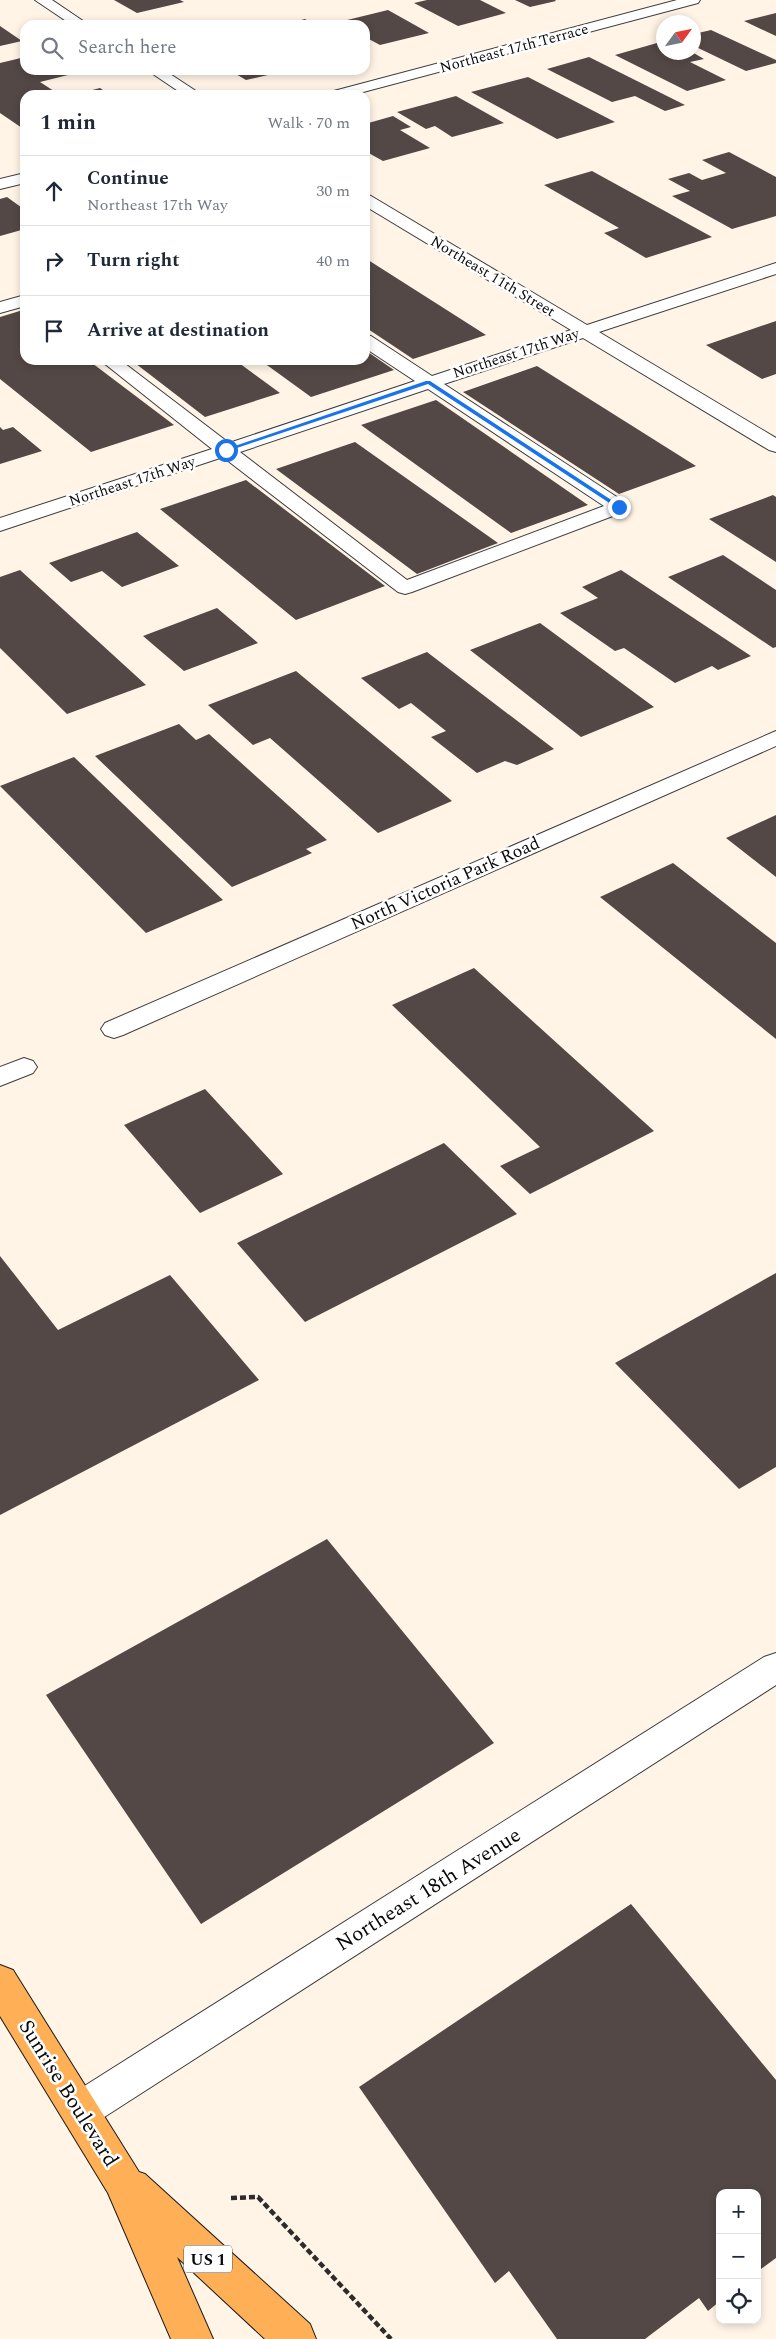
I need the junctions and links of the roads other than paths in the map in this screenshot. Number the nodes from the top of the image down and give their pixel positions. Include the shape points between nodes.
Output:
1 (42, 0) edge
2 (693, 0) edge
3 (74, 20) edge
4 (162, 75) edge
5 (186, 90) edge
6 (355, 90) edge
7 (20, 179) edge
8 (3, 184) edge
9 (20, 188) edge
10 (370, 202) edge
11 (776, 268) edge
12 (20, 302) edge
13 (0, 308) edge
14 (584, 331) junction
15 (370, 343) edge
16 (116, 365) edge
17 (428, 382) junction
18 (776, 446) edge
19 (226, 450) junction
20 (0, 525) edge
21 (776, 738) edge
22 (114, 1029) dead end
23 (24, 1067) dead end
24 (0, 1077) edge
25 (776, 1667) edge
26 (0, 1982) edge
27 (81, 2110) junction
28 (122, 2179) junction
29 (192, 2339) edge
30 (295, 2339) edge

1 - 3 street
2 - 6 street, Northeast 17th Terrace
4 - 5 street
7 - 8 street
8 - 9 street
10 - 14 street, Northeast 11th Street
11 - 14 street, Northeast 17th Way
12 - 13 street
14 - 17 street, Northeast 17th Way
14 - 18 street, Northeast 11th Street
15 - 17 street
16 - 19 street
17 - 19 street, Northeast 17th Way
17 - 19 street via 619,507 405,588
19 - 20 street, Northeast 17th Way
21 - 22 street, North Victoria Park Road
23 - 24 street
25 - 27 street, Northeast 18th Avenue
26 - 27 main road, Sunrise Boulevard / US 1
27 - 28 main road, Sunrise Boulevard / US 1
28 - 29 main road
28 - 30 main road, US 1

